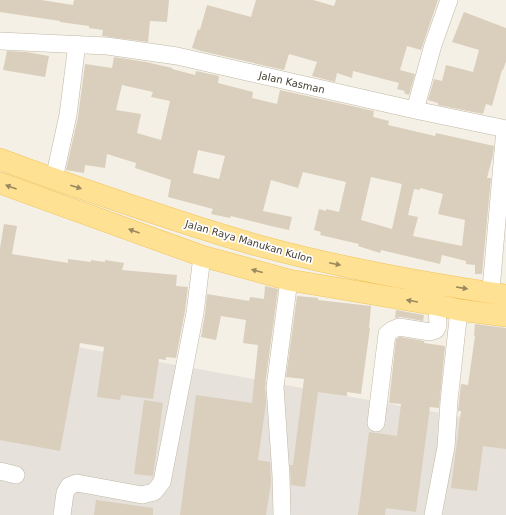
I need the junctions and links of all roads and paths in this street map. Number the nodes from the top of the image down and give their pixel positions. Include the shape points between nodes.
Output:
1 (449, 0) edge
2 (0, 41) edge
3 (77, 44) junction
4 (415, 110) junction
5 (506, 129) edge
6 (0, 159) edge
7 (54, 179) junction
8 (0, 183) edge
9 (202, 256) junction
10 (289, 280) junction
11 (498, 294) edge
12 (437, 306) junction
13 (459, 310) junction
14 (506, 316) edge
15 (376, 423) dead end
16 (62, 515) edge
17 (282, 515) edge
18 (433, 515) edge

1 - 4 street
2 - 3 street, Jalan Kasman
3 - 4 street, Jalan Kasman via 177,56
3 - 7 street via 68,115
4 - 5 street, Jalan Kasman
5 - 11 street, Jalan Kasman
6 - 7 main road, Jalan Raya Manukan Kulon
7 -> 11 main road, Jalan Raya Manukan Kulon via 200,228 305,258 406,279
9 -> 8 main road
10 -> 9 main road
9 - 16 street via 195,312 162,482 154,492 142,495 77,482 69,486 65,492
12 -> 10 main road
10 - 17 street via 275,387
12 - 13 main road
12 - 15 street via 436,330 430,332 399,327 388,334
13 - 14 main road
13 - 18 street via 446,447

